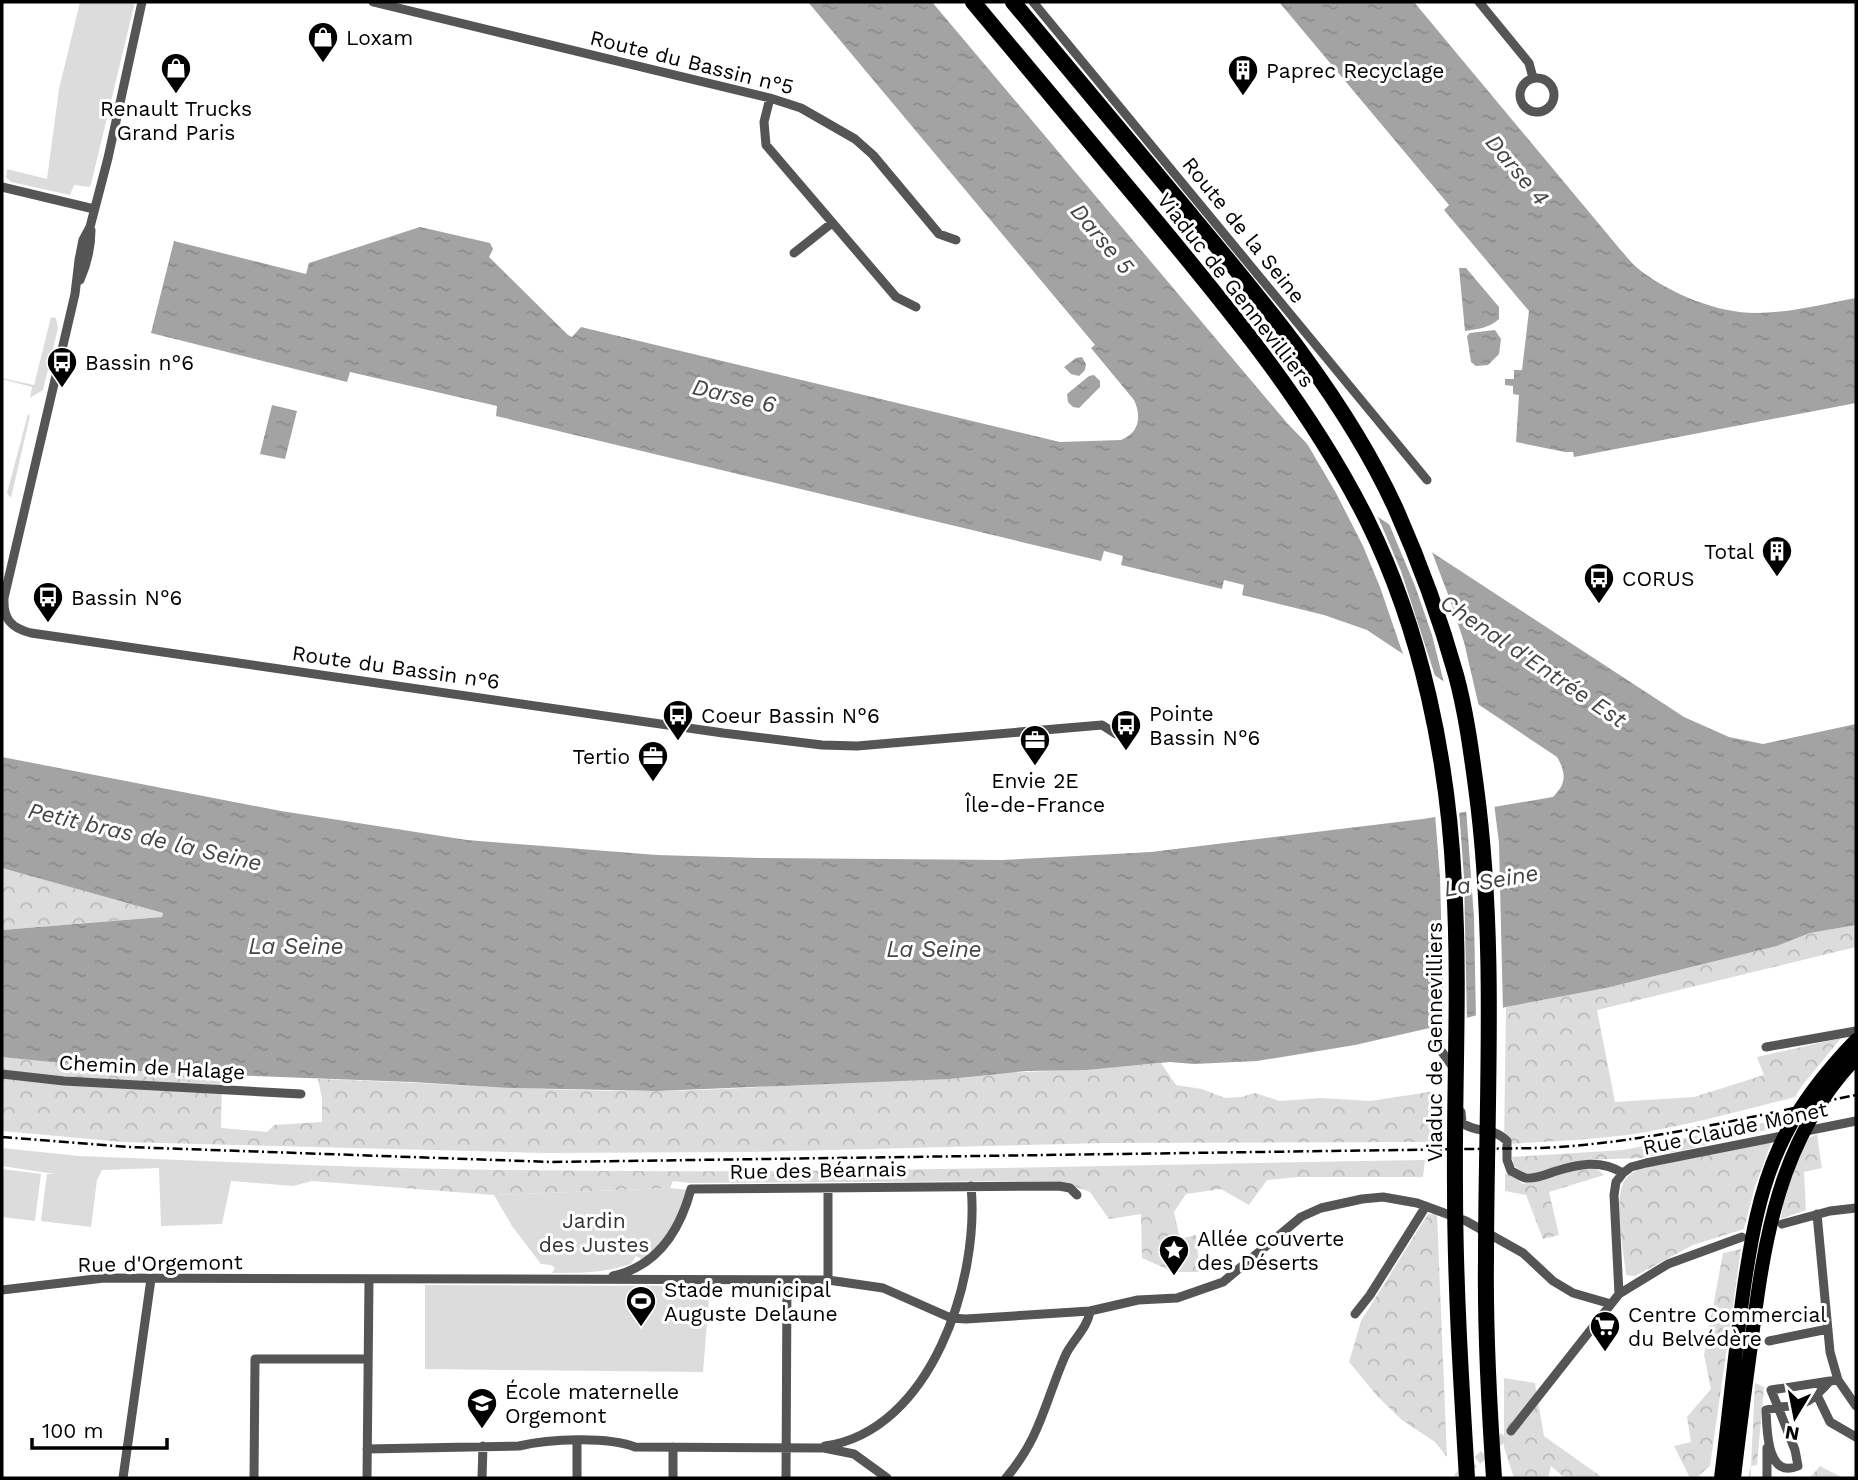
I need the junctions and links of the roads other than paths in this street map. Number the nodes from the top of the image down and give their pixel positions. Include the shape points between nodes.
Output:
1 (142, 2) edge
2 (373, 2) edge
3 (973, 2) edge
4 (1013, 2) edge
5 (1033, 2) edge
6 (1479, 2) edge
7 (1533, 78) dead end
8 (770, 98) junction
9 (2, 187) edge
10 (94, 209) junction
11 (832, 223) junction
12 (956, 240) dead end
13 (794, 253) dead end
14 (916, 307) dead end
15 (1427, 480) dead end
16 (1116, 734) dead end
17 (1856, 1031) edge
18 (1856, 1040) edge
19 (1766, 1047) dead end
20 (1442, 1052) dead end
21 (1856, 1058) edge
22 (2, 1074) edge
23 (301, 1094) dead end
24 (1856, 1121) edge
25 (1623, 1173) junction
26 (971, 1186) junction
27 (828, 1188) junction
28 (1077, 1195) dead end
29 (1426, 1206) junction
30 (1856, 1208) edge
31 (1817, 1214) junction
32 (1782, 1224) dead end
33 (1742, 1237) dead end
34 (602, 1278) junction
35 (151, 1279) junction
36 (369, 1279) junction
37 (787, 1280) junction
38 (828, 1280) junction
39 (2, 1290) edge
40 (1619, 1294) junction
41 (1611, 1304) junction
42 (1090, 1311) junction
43 (1355, 1314) dead end
44 (951, 1318) junction
45 (1828, 1329) junction
46 (1769, 1341) dead end
47 (368, 1359) junction
48 (1834, 1380) junction
49 (1818, 1395) junction
50 (1856, 1406) edge
51 (1778, 1407) junction
52 (1511, 1431) tunnel mouth
53 (1856, 1437) edge
54 (577, 1441) junction
55 (483, 1446) junction
56 (673, 1447) junction
57 (1767, 1447) junction
58 (367, 1448) junction
59 (803, 1448) junction
60 (786, 1449) junction
61 (123, 1478) edge
62 (254, 1478) edge
63 (367, 1478) edge
64 (482, 1478) edge
65 (577, 1478) edge
66 (673, 1478) edge
67 (786, 1478) edge
68 (887, 1478) edge
69 (1006, 1478) edge
70 (1467, 1478) edge
71 (1494, 1478) edge
72 (1721, 1478) edge
73 (1734, 1478) edge
74 (1767, 1478) edge

1 - 10 street, Route du Bassin n°6
2 - 8 street, Route du Bassin n°5
3 - 70 highway, Viaduc de Gennevilliers via 1262,351 1323,440 1368,522 1398,594 1425,681 1442,768 1454,880 1456,1263
4 - 71 highway, Viaduc de Gennevilliers via 1298,349 1362,447 1394,506 1430,592 1457,678 1480,817 1488,942 1485,1263
5 - 15 street, Route de la Seine
6 - 7 street via 1529,63
8 - 11 street via 764,122 766,145
8 - 12 street, Route du Bassin n°5 via 801,108 856,139 939,234
9 - 10 street
10 - 16 street, Route du Bassin n°6 via 4,598 6,617 14,628 822,745 1102,725
11 - 13 street
11 - 14 street via 896,297
17 - 19 street
18 - 72 main road via 1818,1083 1779,1147 1763,1191 1750,1245
20 - 25 street via 1455,1070 1462,1123 1477,1130 1496,1130 1507,1140 1511,1171 1535,1178 1599,1163
21 - 73 main road via 1825,1096 1796,1145 1780,1185 1765,1251
22 - 23 street, Chemin de Halage
24 - 25 street, Rue Claude Monet via 1646,1163
25 - 40 street via 1614,1195
26 - 27 street, Rue des Béarnais
26 - 28 street, Rue des Béarnais via 1059,1186
26 - 44 street via 969,1249
27 - 34 street, Rue des Béarnais via 691,1189 684,1214 667,1243 648,1260
27 - 38 street
29 - 41 street via 1506,1242 1573,1293
29 - 42 street via 1383,1198 1321,1208 1301,1217 1223,1282 1177,1298 1138,1300
29 - 43 street
30 - 31 street
31 - 32 street
31 - 45 street
33 - 40 street via 1668,1264
34 - 36 street, Rue d'Orgemont
34 - 37 street, Rue d'Orgemont
35 - 36 street, Rue d'Orgemont
35 - 39 street, Rue d'Orgemont via 104,1278
35 - 61 street
36 - 47 street
37 - 38 street, Rue d'Orgemont
37 - 60 street
38 - 44 street, Rue d'Orgemont via 883,1288
40 - 41 street
41 - 52 street
42 - 44 street
42 - 69 street via 1068,1351 1035,1437
44 - 59 street via 928,1374 888,1418 845,1442
45 - 46 street
45 - 48 street
47 - 58 street
47 - 62 street via 255,1359
48 - 49 street
48 - 50 street
48 - 51 street via 1771,1390
49 - 51 street via 1796,1406
49 - 53 street via 1830,1422
51 - 57 street via 1766,1410
51 - 57 street via 1798,1466 1784,1469
54 - 55 street
54 - 56 street
54 - 65 street
55 - 58 street
55 - 64 street
56 - 60 street
56 - 66 street
57 - 74 street
58 - 63 street
59 - 60 street
59 - 68 street via 854,1454
60 - 67 street

